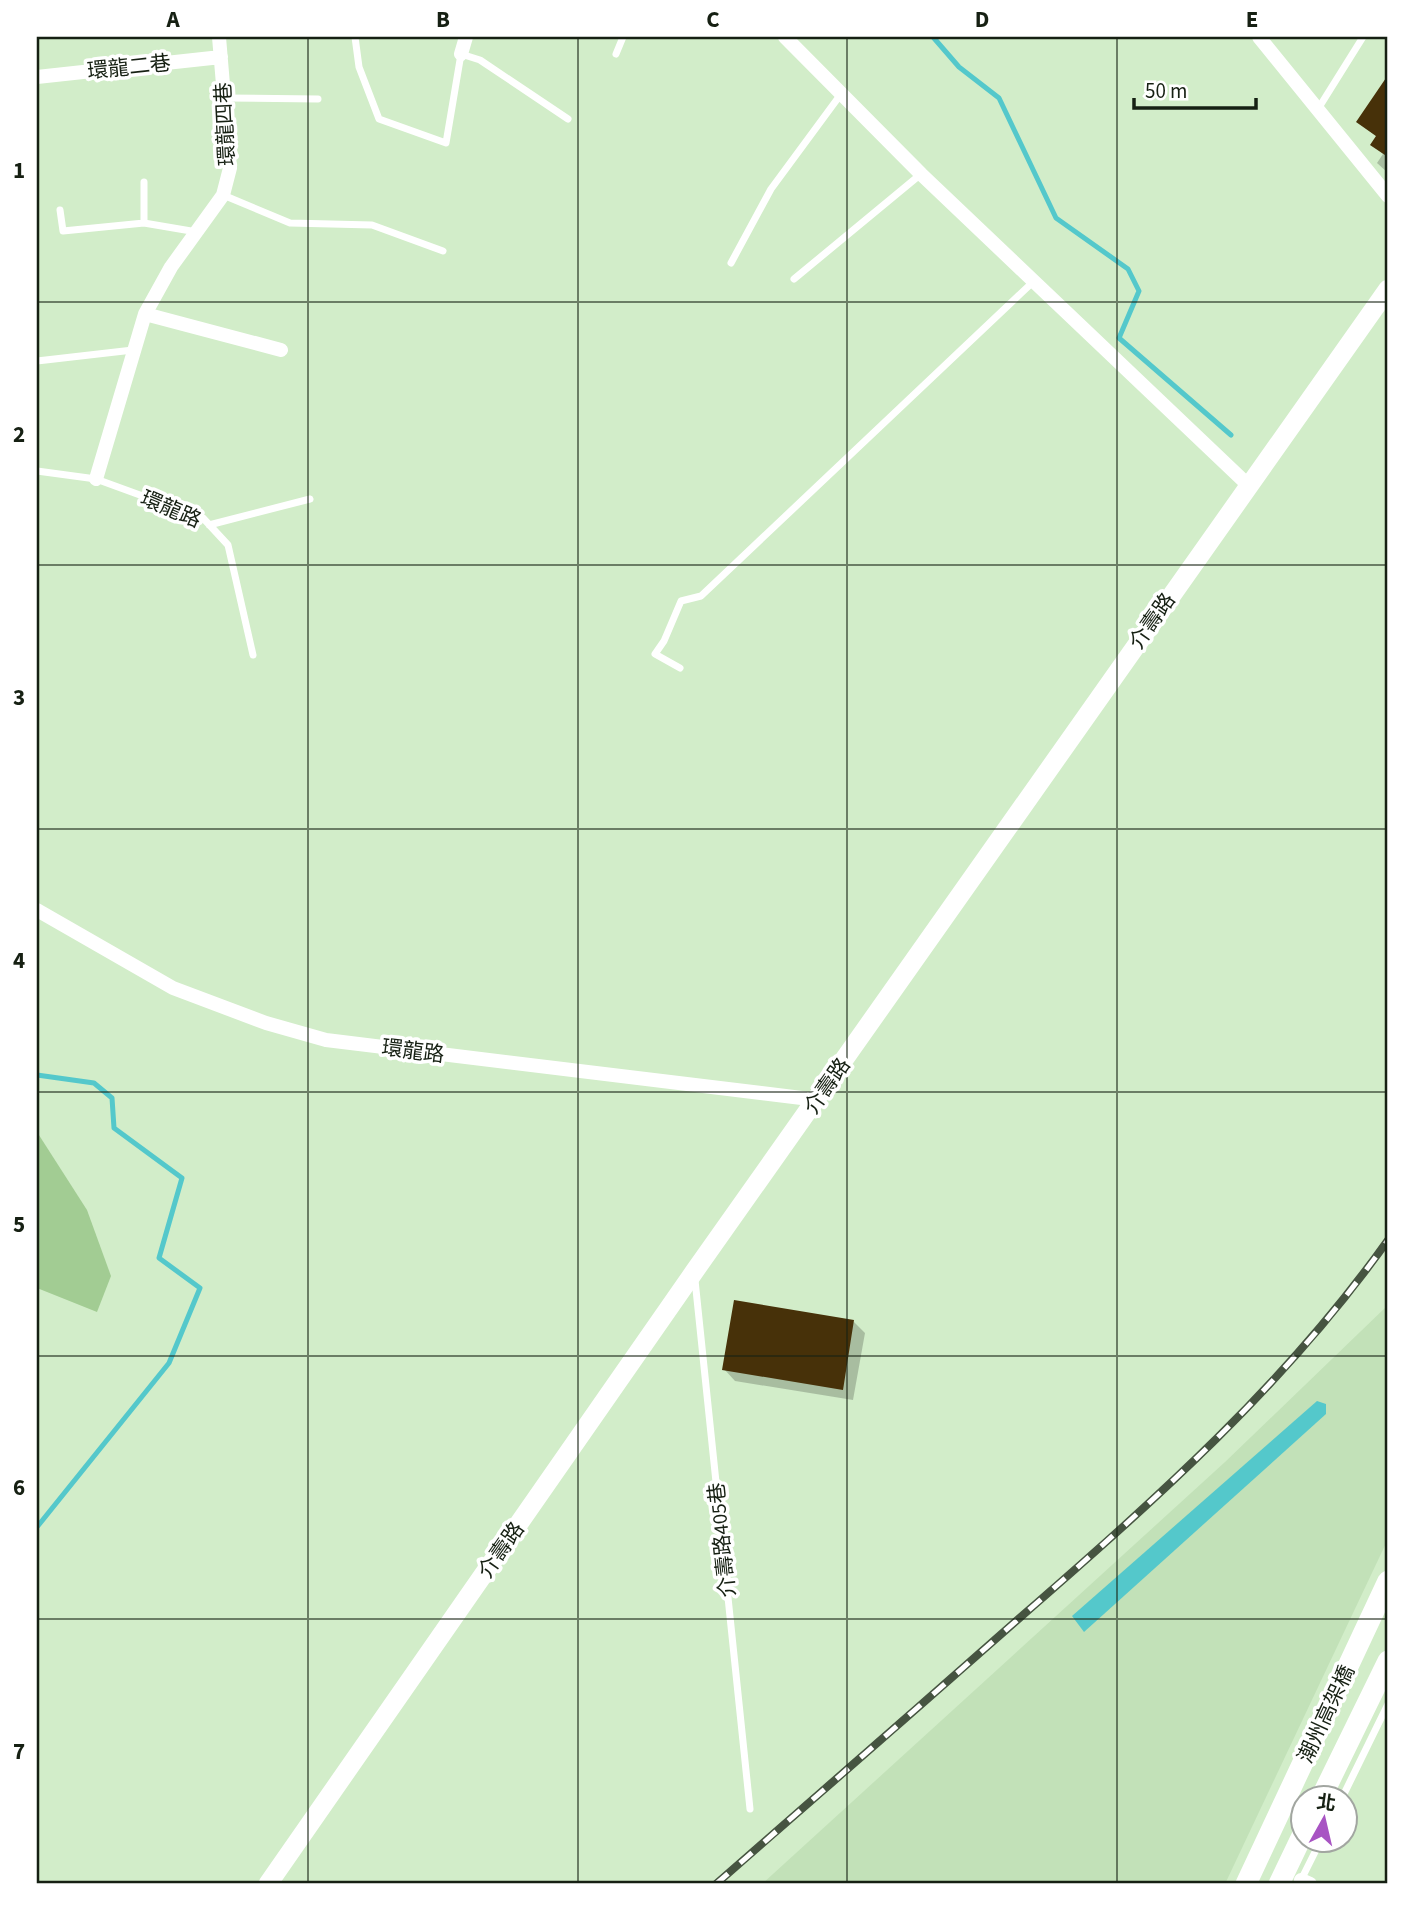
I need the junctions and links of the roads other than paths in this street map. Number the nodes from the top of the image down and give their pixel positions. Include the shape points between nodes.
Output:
1 (219, 37) edge
2 (355, 37) edge
3 (466, 37) edge
4 (623, 37) edge
5 (785, 37) edge
6 (1259, 37) edge
7 (1363, 37) edge
8 (461, 54) junction
9 (616, 54) dead end
10 (221, 57) junction
11 (37, 77) edge
12 (841, 94) junction
13 (225, 98) junction
14 (318, 99) dead end
15 (1318, 109) junction
16 (568, 119) dead end
17 (921, 174) junction
18 (144, 182) dead end
19 (223, 195) junction
20 (1388, 196) edge
21 (60, 210) dead end
22 (144, 223) junction
23 (197, 232) junction
24 (443, 251) dead end
25 (731, 263) dead end
26 (794, 279) dead end
27 (1034, 281) junction
28 (1388, 289) edge
29 (145, 314) junction
30 (134, 350) junction
31 (281, 351) dead end
32 (37, 361) edge
33 (37, 471) edge
34 (96, 479) junction
35 (1248, 485) junction
36 (310, 499) dead end
37 (209, 525) junction
38 (253, 655) dead end
39 (680, 668) dead end
40 (37, 909) edge
41 (818, 1100) junction
42 (694, 1272) junction
43 (1385, 1580) edge
44 (1388, 1661) edge
45 (1388, 1704) edge
46 (1328, 1784) edge
47 (1349, 1784) edge
48 (750, 1808) dead end
49 (1294, 1854) edge
50 (1315, 1854) edge
51 (1304, 1883) edge
52 (268, 1884) edge
53 (1238, 1884) edge
54 (1246, 1884) edge
55 (1279, 1884) edge

1 - 10 street, 環龍四巷
2 - 8 lane via 359,67 379,119 446,143
3 - 8 street
4 - 9 lane
5 - 12 street
6 - 15 street
7 - 15 lane
8 - 16 lane via 480,60
10 - 11 street, 環龍二巷
10 - 13 street, 環龍四巷
12 - 17 street
12 - 25 lane via 771,189
13 - 14 lane
13 - 19 street, 環龍四巷 via 230,167
15 - 20 street
17 - 26 lane
17 - 27 street
18 - 22 lane
19 - 23 street, 環龍四巷
19 - 24 lane via 290,223 372,225
21 - 22 lane via 63,231
22 - 23 lane
23 - 29 street, 環龍四巷
27 - 35 street
27 - 39 lane via 701,596 681,601 655,654
28 - 35 main road, 介壽路
29 - 30 street, 環龍四巷
29 - 31 street
30 - 32 lane
30 - 34 street, 環龍四巷
33 - 34 lane, 環龍路
34 - 37 lane, 環龍路 via 203,518
35 - 41 main road, 介壽路
36 - 37 lane
37 - 38 lane, 環龍路 via 228,545
40 - 41 street, 環龍路 via 173,988 327,1041
41 - 42 main road, 介壽路
42 - 48 lane, 介壽路405巷
42 - 52 main road, 介壽路
43 - 53 lane
43 - 54 main road, 潮州高架橋
44 - 46 main road, 潮州高架橋
45 - 47 lane
49 - 55 main road
50 - 51 lane

